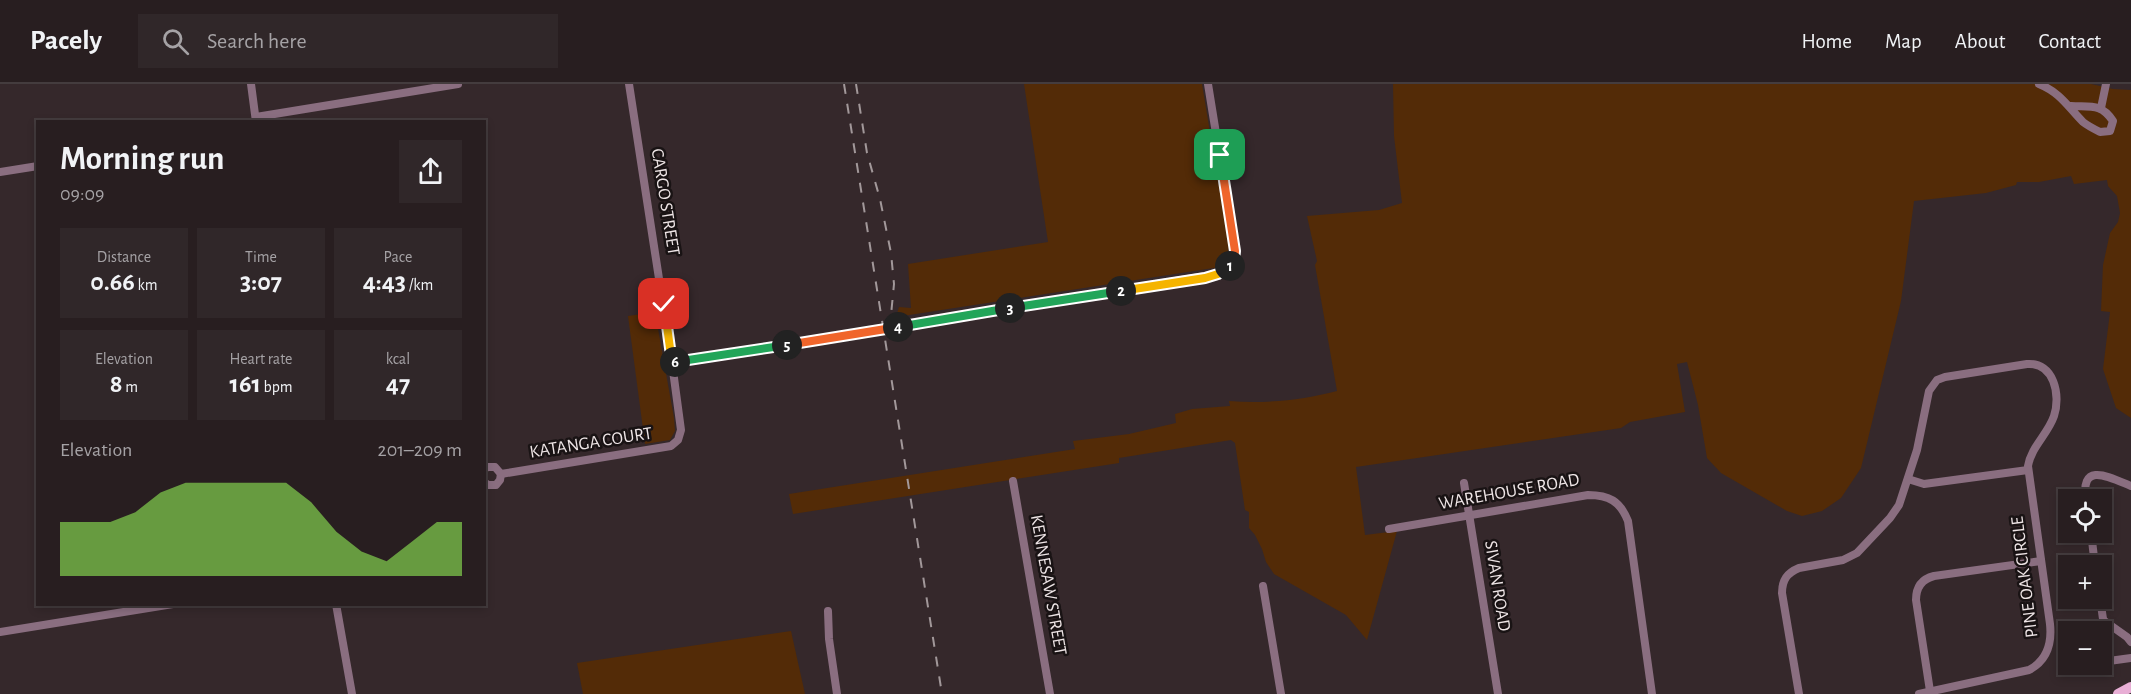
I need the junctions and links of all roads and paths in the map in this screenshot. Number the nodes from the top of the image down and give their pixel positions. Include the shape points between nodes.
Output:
1 (251, 84) edge
2 (458, 84) edge
3 (629, 84) edge
4 (1208, 84) edge
5 (2039, 84) edge
6 (2106, 84) edge
7 (2071, 106) junction
8 (2101, 108) junction
9 (256, 119) edge
10 (36, 166) edge
11 (0, 172) edge
12 (672, 363) junction
13 (486, 468) edge
14 (2028, 470) junction
15 (501, 474) junction
16 (1908, 479) junction
17 (1013, 481) dead end
18 (1464, 483) dead end
19 (486, 484) edge
20 (2131, 486) edge
21 (2085, 489) edge
22 (1469, 515) junction
23 (1389, 529) dead end
24 (2041, 561) junction
25 (1263, 586) dead end
26 (161, 606) edge
27 (336, 606) edge
28 (2102, 609) edge
29 (828, 611) dead end
30 (2103, 620) junction
31 (0, 632) edge
32 (2131, 642) edge
33 (2131, 658) edge
34 (2131, 687) edge
35 (1930, 691) junction
36 (352, 694) edge
37 (837, 694) edge
38 (1050, 694) edge
39 (1281, 694) edge
40 (1498, 694) edge
41 (1652, 694) edge
42 (1799, 694) edge
43 (1918, 694) edge
44 (2118, 694) edge

1 - 9 street
2 - 9 street
3 - 12 street, CARGO STREET
4 - 12 street via 1235,251 1229,268 1218,274
5 - 7 street
6 - 8 street
7 - 8 street
7 - 8 street via 2084,122 2100,132 2110,131 2113,122
10 - 11 street
12 - 15 street, KATANGA COURT via 681,430 678,440 670,446
13 - 15 street, KATANGA COURT via 495,467
14 - 16 street via 1924,484
14 - 16 street via 2056,408 2051,375 2043,366 2033,363 1937,380 1929,392
14 - 24 street, PINE OAK CIRCLE
15 - 19 street, KATANGA COURT via 496,485
16 - 42 street via 1895,513 1857,553 1843,560 1793,570 1785,578 1782,593
17 - 38 street, KENNESAW STREET
18 - 22 street, SIVAN ROAD
20 - 21 street via 2094,475 2085,483
22 - 23 street, WAREHOUSE ROAD
22 - 40 street, SIVAN ROAD
22 - 41 street, WAREHOUSE ROAD via 1588,495 1617,502 1628,521
24 - 35 street, PINE OAK CIRCLE via 2051,632 2050,645 2041,662 2022,672
24 - 35 street via 1934,576 1922,582 1916,600
25 - 39 street
26 - 31 street
27 - 36 street
28 - 30 street
29 - 37 street
30 - 32 street
30 - 33 street via 2109,661
34 - 44 main road
35 - 43 street, PINE OAK CIRCLE

